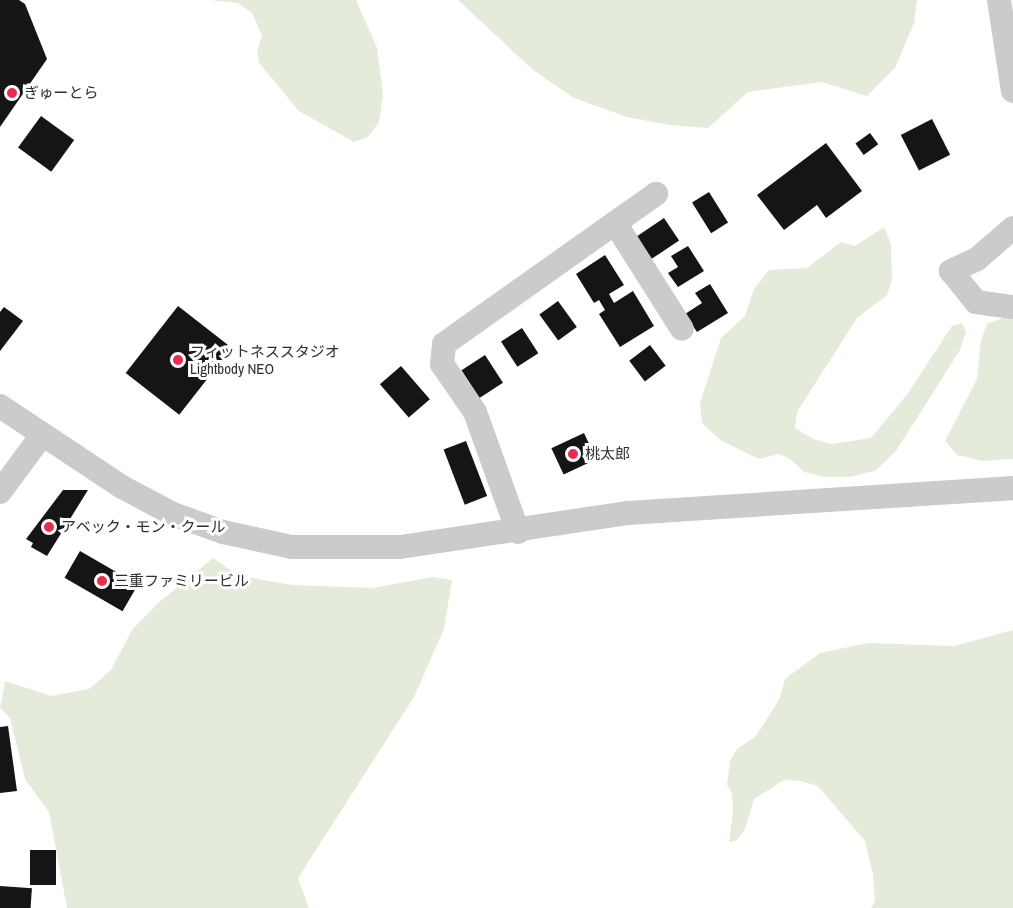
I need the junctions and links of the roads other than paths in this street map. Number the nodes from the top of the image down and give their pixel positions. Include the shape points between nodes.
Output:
1 (999, 0) edge
2 (1013, 91) edge
3 (656, 194) dead end
4 (615, 223) junction
5 (1013, 228) edge
6 (1013, 307) edge
7 (682, 329) dead end
8 (0, 406) edge
9 (42, 435) junction
10 (1013, 488) edge
11 (0, 492) edge
12 (518, 532) junction

1 - 2 street
3 - 4 street
4 - 7 street
4 - 12 street via 444,344 441,353 442,364 475,412
5 - 6 street via 977,259 951,271 976,302
8 - 9 street
9 - 11 street
9 - 12 street via 122,487 173,514 223,532 292,547 400,547
10 - 12 street via 628,513

